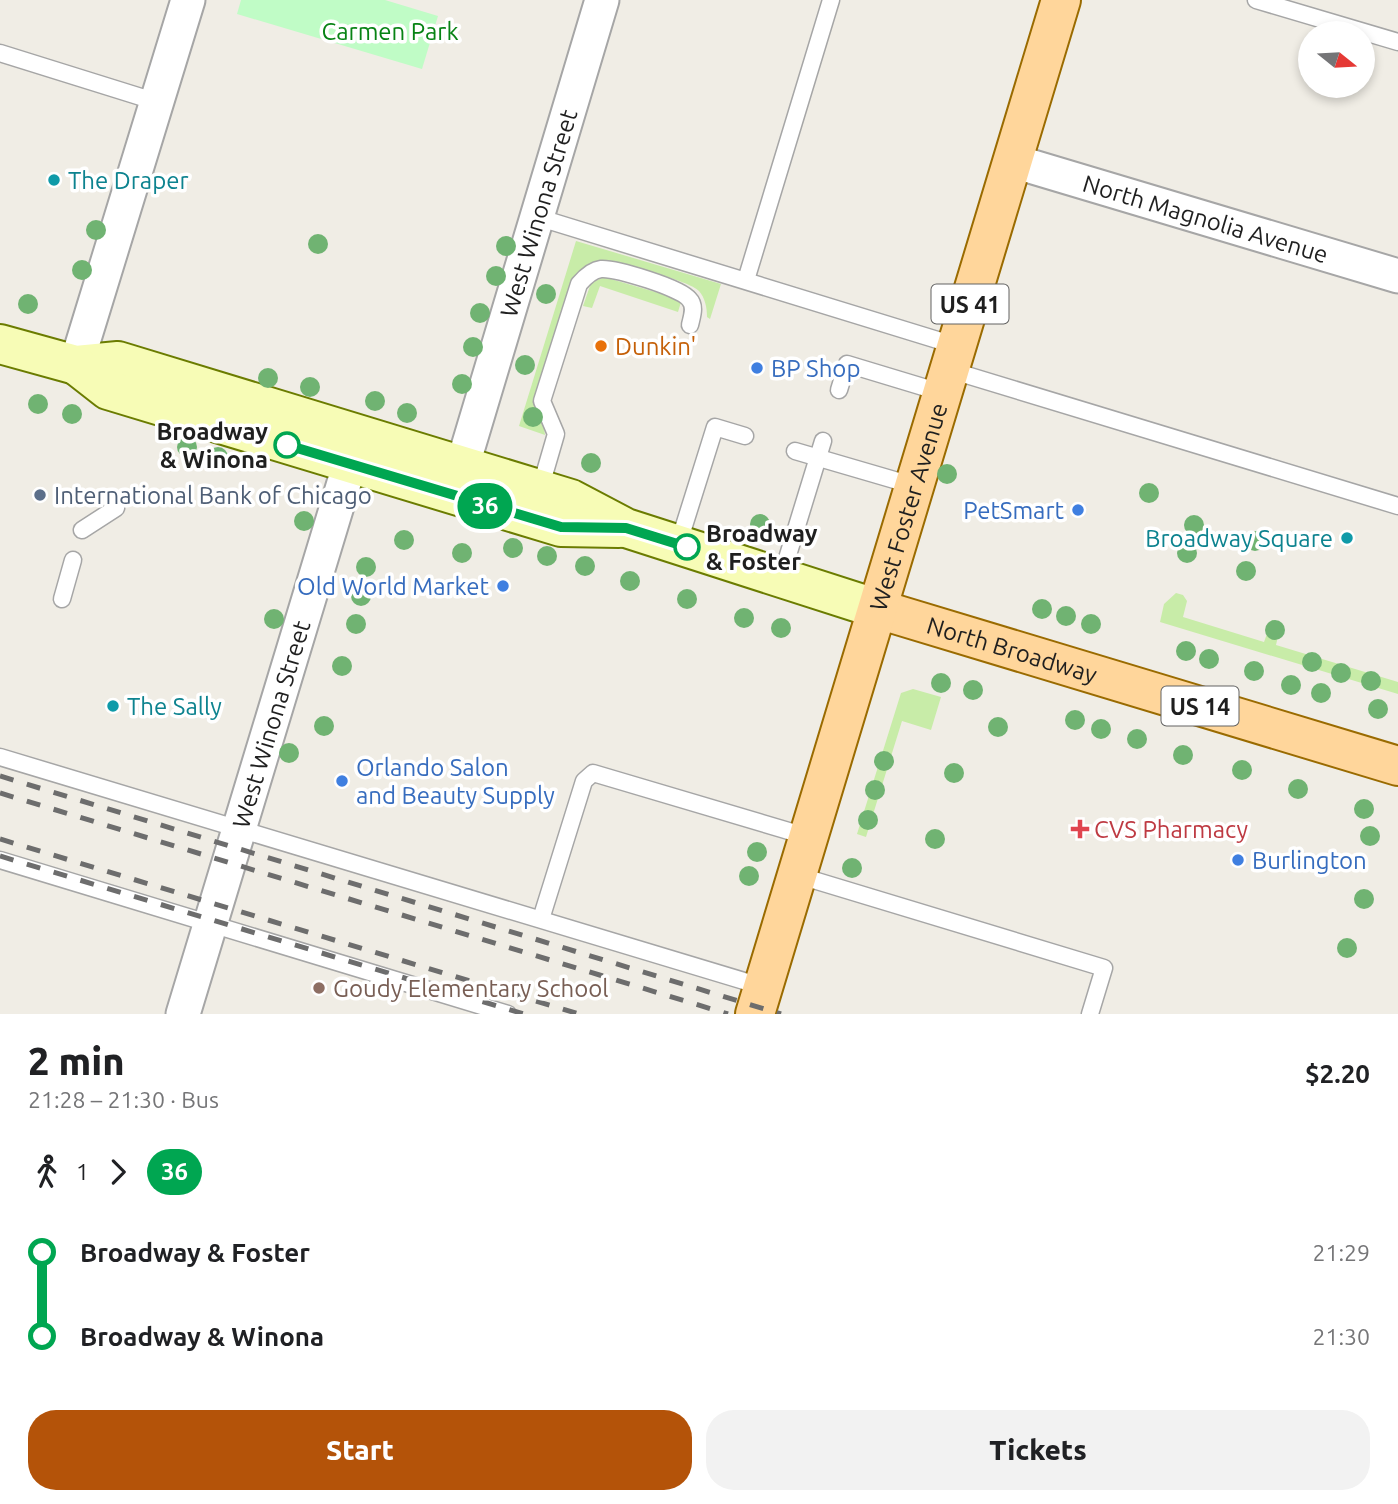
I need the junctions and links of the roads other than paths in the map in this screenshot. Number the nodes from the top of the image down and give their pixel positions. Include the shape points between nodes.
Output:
1 (188, 0) edge
2 (602, 0) edge
3 (831, 0) edge
4 (1061, 0) edge
5 (1256, 0) edge
6 (1398, 43) edge
7 (0, 53) edge
8 (157, 102) junction
9 (1013, 160) junction
10 (537, 217) junction
11 (1398, 276) edge
12 (746, 280) junction
13 (690, 325) dead end
14 (0, 344) edge
15 (76, 365) junction
16 (950, 370) junction
17 (839, 390) dead end
18 (744, 436) dead end
19 (823, 441) dead end
20 (355, 449) junction
21 (795, 451) dead end
22 (818, 457) junction
23 (463, 464) junction
24 (915, 486) junction
25 (540, 489) junction
26 (1398, 506) edge
27 (116, 508) dead end
28 (626, 528) junction
29 (82, 530) dead end
30 (678, 545) junction
31 (74, 560) dead end
32 (781, 578) junction
33 (62, 599) dead end
34 (878, 609) junction
35 (0, 757) edge
36 (1398, 766) edge
37 (238, 829) junction
38 (809, 837) junction
39 (0, 860) edge
40 (797, 875) junction
41 (541, 919) junction
42 (210, 924) junction
43 (760, 1001) edge
44 (183, 1014) edge
45 (508, 1014) edge
46 (1090, 1014) edge

1 - 8 street
2 - 10 street, West Winona Street
3 - 12 lane
4 - 9 main road, West Foster Avenue / US 41
5 - 6 lane
7 - 8 lane
8 - 15 street
9 - 11 street, North Magnolia Avenue
9 - 16 main road, West Foster Avenue / US 41
10 - 12 lane
10 - 23 street, West Winona Street
12 - 16 lane
13 - 25 lane via 693,305 679,291 601,269 579,284 542,401 556,434
14 - 15 main road, North Broadway
15 - 20 main road, North Broadway via 118,361
16 - 17 lane via 847,365
16 - 24 main road, West Foster Avenue / US 41
16 - 26 lane
18 - 30 lane via 715,427
19 - 22 lane
20 - 23 main road, North Broadway
20 - 28 main road, North Broadway via 561,527
20 - 37 street, West Winona Street
21 - 22 lane
22 - 24 lane
22 - 32 lane
23 - 25 main road, North Broadway
24 - 34 main road, West Foster Avenue / US 41
25 - 28 main road, North Broadway via 572,499
27 - 29 lane
28 - 30 main road, North Broadway
30 - 32 main road, North Broadway
31 - 33 lane
32 - 34 main road, North Broadway
34 - 36 main road, North Broadway / US 14
34 - 38 main road, West Foster Avenue / US 41
35 - 37 lane
37 - 41 lane
37 - 42 street, West Winona Street
38 - 40 main road, West Foster Avenue / US 41
38 - 41 lane via 593,773 584,781
39 - 42 lane
40 - 43 main road, West Foster Avenue / US 41
40 - 46 lane via 1104,968
41 - 43 lane
42 - 44 street, West Winona Street
42 - 45 lane

